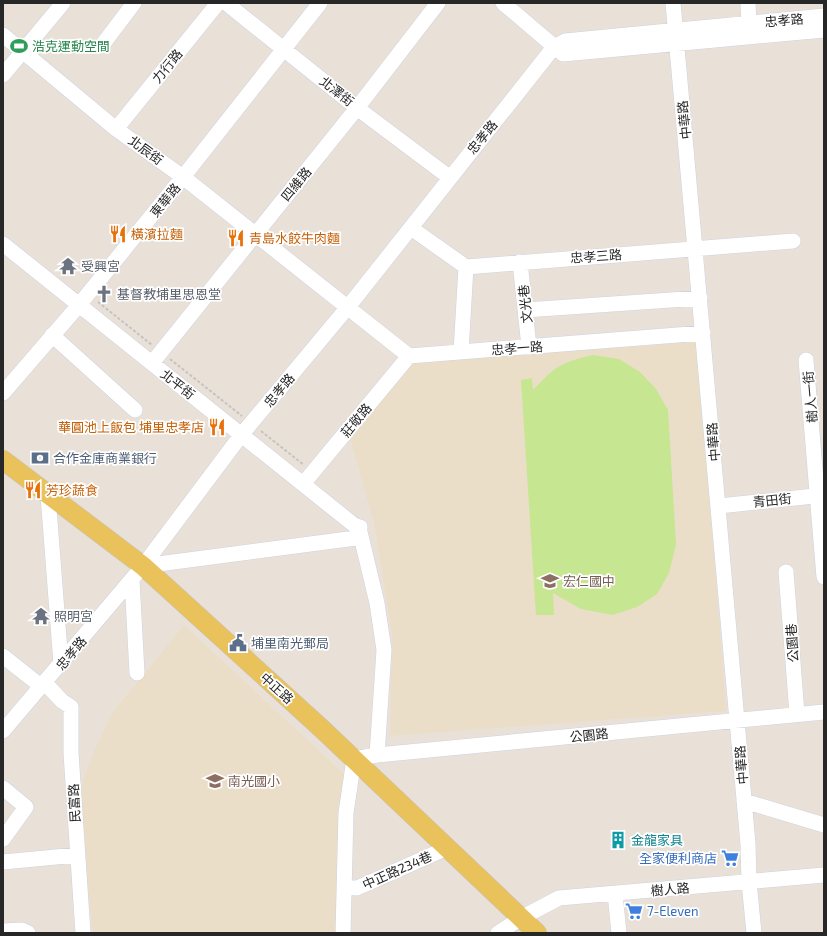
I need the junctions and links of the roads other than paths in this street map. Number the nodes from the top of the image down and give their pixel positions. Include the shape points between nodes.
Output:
1 (63, 3) edge
2 (134, 3) edge
3 (218, 3) edge
4 (226, 3) edge
5 (320, 3) edge
6 (438, 3) edge
7 (503, 3) edge
8 (674, 3) edge
9 (748, 3) edge
10 (819, 12) edge
11 (749, 23) junction
12 (824, 30) edge
13 (3, 35) edge
14 (676, 38) junction
15 (103, 44) dead end
16 (554, 47) junction
17 (283, 50) junction
18 (23, 51) junction
19 (3, 75) edge
20 (357, 108) junction
21 (116, 129) junction
22 (449, 177) junction
23 (183, 178) junction
24 (411, 228) junction
25 (256, 234) junction
26 (793, 241) dead end
27 (3, 244) edge
28 (696, 249) junction
29 (520, 262) junction
30 (466, 266) junction
31 (700, 298) junction
32 (83, 299) junction
33 (348, 307) junction
34 (526, 310) junction
35 (703, 333) junction
36 (52, 335) junction
37 (529, 347) junction
38 (461, 352) junction
39 (409, 356) junction
40 (156, 358) junction
41 (806, 360) dead end
42 (3, 393) edge
43 (135, 410) dead end
44 (247, 429) junction
45 (3, 460) edge
46 (303, 484) junction
47 (48, 495) junction
48 (821, 495) edge
49 (720, 506) junction
50 (357, 528) junction
51 (786, 572) dead end
52 (138, 573) junction
53 (824, 577) edge
54 (3, 656) edge
55 (62, 664) junction
56 (137, 673) dead end
57 (44, 685) junction
58 (824, 712) edge
59 (797, 714) junction
60 (737, 721) junction
61 (3, 731) edge
62 (377, 756) junction
63 (354, 759) junction
64 (3, 788) edge
65 (744, 801) junction
66 (824, 825) edge
67 (3, 840) edge
68 (447, 848) junction
69 (77, 855) junction
70 (3, 862) edge
71 (824, 875) edge
72 (749, 882) junction
73 (345, 886) junction
74 (615, 894) junction
75 (521, 918) junction
76 (3, 931) edge
77 (28, 933) edge
78 (79, 933) edge
79 (343, 933) edge
80 (498, 933) edge
81 (538, 933) edge
82 (619, 933) edge
83 (754, 933) edge

1 - 18 street
2 - 15 street
3 - 21 street, 力行路
4 - 17 street, 北澤街
5 - 17 street, 東華路
6 - 20 street, 四維路
7 - 16 street
8 - 14 street, 中華路
9 - 11 street
10 - 11 street, 忠孝路
11 - 14 street, 忠孝路
12 - 14 street, 忠孝路
13 - 18 street, 北辰街
14 - 16 street, 忠孝路 via 565,41
14 - 28 street, 中華路
16 - 22 street, 忠孝路
17 - 20 street, 北澤街
17 - 23 street, 東華路
18 - 19 street
18 - 21 street, 北辰街
20 - 22 street, 北澤街
20 - 25 street, 四維路
21 - 23 street, 北辰街
22 - 24 street, 忠孝路
23 - 25 street, 北辰街
23 - 32 street, 東華路
24 - 30 street
24 - 33 street, 忠孝路
25 - 33 street, 北辰街
25 - 40 street, 四維路
26 - 28 street, 忠孝三路
27 - 32 street, 北平街
28 - 29 street, 忠孝三路
28 - 31 street, 中華路
29 - 30 street, 忠孝三路
29 - 34 street, 文光巷
30 - 38 street
31 - 34 street
31 - 35 street, 中華路
32 - 36 street, 東華路
32 - 40 street, 北平街
33 - 39 street
33 - 44 street, 忠孝路
34 - 37 street, 文光巷
35 - 37 street, 忠孝一路
35 - 49 street, 中華路
36 - 42 street, 東華路
36 - 43 street
37 - 38 street, 忠孝一路
38 - 39 street, 忠孝一路
39 - 46 street, 莊敬路
40 - 44 street, 北平街
41 - 48 street, 樹人一街
44 - 46 street, 北平街
44 - 52 street, 忠孝路
45 - 47 main road, 中正路
46 - 50 street, 北平街
47 - 52 main road, 中正路
47 - 55 street
48 - 49 street, 青田街
48 - 53 street, 樹人一街
49 - 60 street, 中華路
50 - 52 street via 356,538
50 - 62 street via 377,603 384,650
51 - 59 street, 公園巷
52 - 55 street, 忠孝路
52 - 56 street
52 - 63 main road, 中正路
54 - 57 street, 民富路
55 - 57 street, 忠孝路
57 - 61 street, 忠孝路
57 - 69 street, 民富路 via 71,708
58 - 59 street, 公園路
59 - 60 street, 公園路
60 - 62 street, 公園路
60 - 65 street, 中華路
62 - 63 street, 公園路
63 - 68 main road, 中正路
63 - 73 street via 346,813
64 - 67 street via 26,808
65 - 66 street
65 - 72 street, 中華路
68 - 73 street, 中正路234巷 via 357,888
68 - 75 main road, 中正路
69 - 70 street
69 - 78 street, 民富路
71 - 72 street, 樹人路
72 - 74 street, 樹人路
72 - 83 street, 中華路
73 - 79 street
74 - 75 street, 樹人路 via 559,898
74 - 82 street
75 - 80 street, 樹人路
75 - 81 main road, 中正路
76 - 77 street via 22,930

